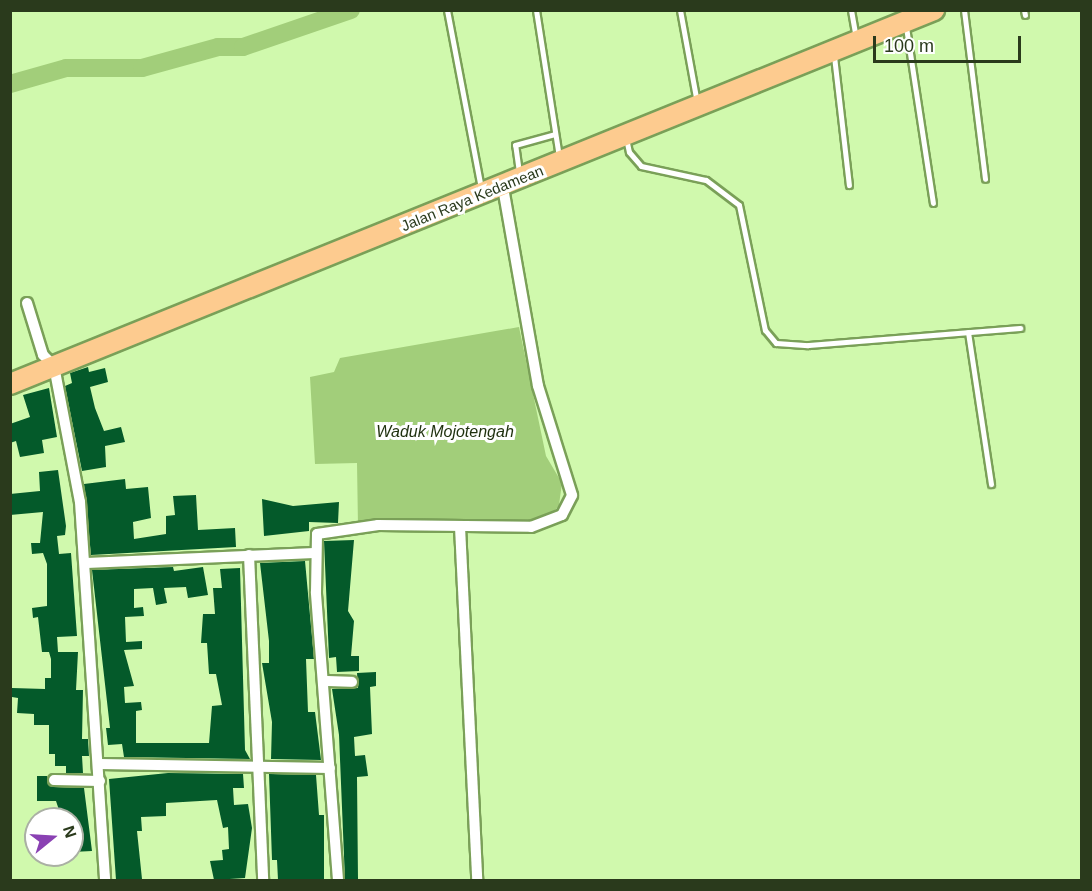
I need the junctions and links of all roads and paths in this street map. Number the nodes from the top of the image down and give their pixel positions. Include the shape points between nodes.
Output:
1 (447, 10) edge
2 (536, 10) edge
3 (680, 10) edge
4 (851, 10) edge
5 (934, 10) edge
6 (964, 10) edge
7 (905, 22) junction
8 (857, 42) junction
9 (834, 51) junction
10 (697, 105) junction
11 (555, 134) junction
12 (625, 135) junction
13 (560, 162) junction
14 (985, 179) dead end
15 (512, 183) junction
16 (849, 185) dead end
17 (482, 194) junction
18 (933, 203) dead end
19 (27, 303) dead end
20 (1020, 328) dead end
21 (969, 332) junction
22 (54, 366) junction
23 (10, 384) edge
24 (991, 484) dead end
25 (460, 527) junction
26 (315, 553) junction
27 (249, 555) junction
28 (86, 563) junction
29 (325, 681) junction
30 (351, 682) dead end
31 (100, 764) junction
32 (330, 768) junction
33 (256, 770) junction
34 (54, 780) dead end
35 (100, 781) junction
36 (105, 880) edge
37 (263, 880) edge
38 (338, 880) edge
39 (477, 880) edge

1 - 17 lane
2 - 11 lane
3 - 10 lane
4 - 8 lane
5 - 7 highway, Jalan Raya Kedamean
6 - 14 lane
7 - 8 highway, Jalan Raya Kedamean
7 - 18 lane
8 - 9 highway, Jalan Raya Kedamean
9 - 10 highway, Jalan Raya Kedamean
9 - 16 lane
10 - 12 highway, Jalan Raya Kedamean
11 - 13 lane
11 - 15 lane via 515,145
12 - 13 highway, Jalan Raya Kedamean
12 - 21 lane via 629,152 641,166 706,180 739,205 765,330 777,343 808,345
13 - 15 highway, Jalan Raya Kedamean
15 - 17 highway, Jalan Raya Kedamean
15 - 25 street via 538,386 572,495 562,515 545,524 491,530
17 - 22 highway, Jalan Raya Kedamean
19 - 22 street via 43,355
20 - 21 lane
21 - 24 lane
22 - 23 highway, Jalan Raya Kedamean
22 - 28 street via 64,404
25 - 26 street via 378,525 320,531
25 - 39 street
26 - 27 street
26 - 29 street
27 - 28 street
27 - 33 street
28 - 31 street
29 - 30 street
29 - 32 street
31 - 33 street
31 - 35 street
32 - 33 street
32 - 38 street
33 - 37 street
34 - 35 street
35 - 36 street

